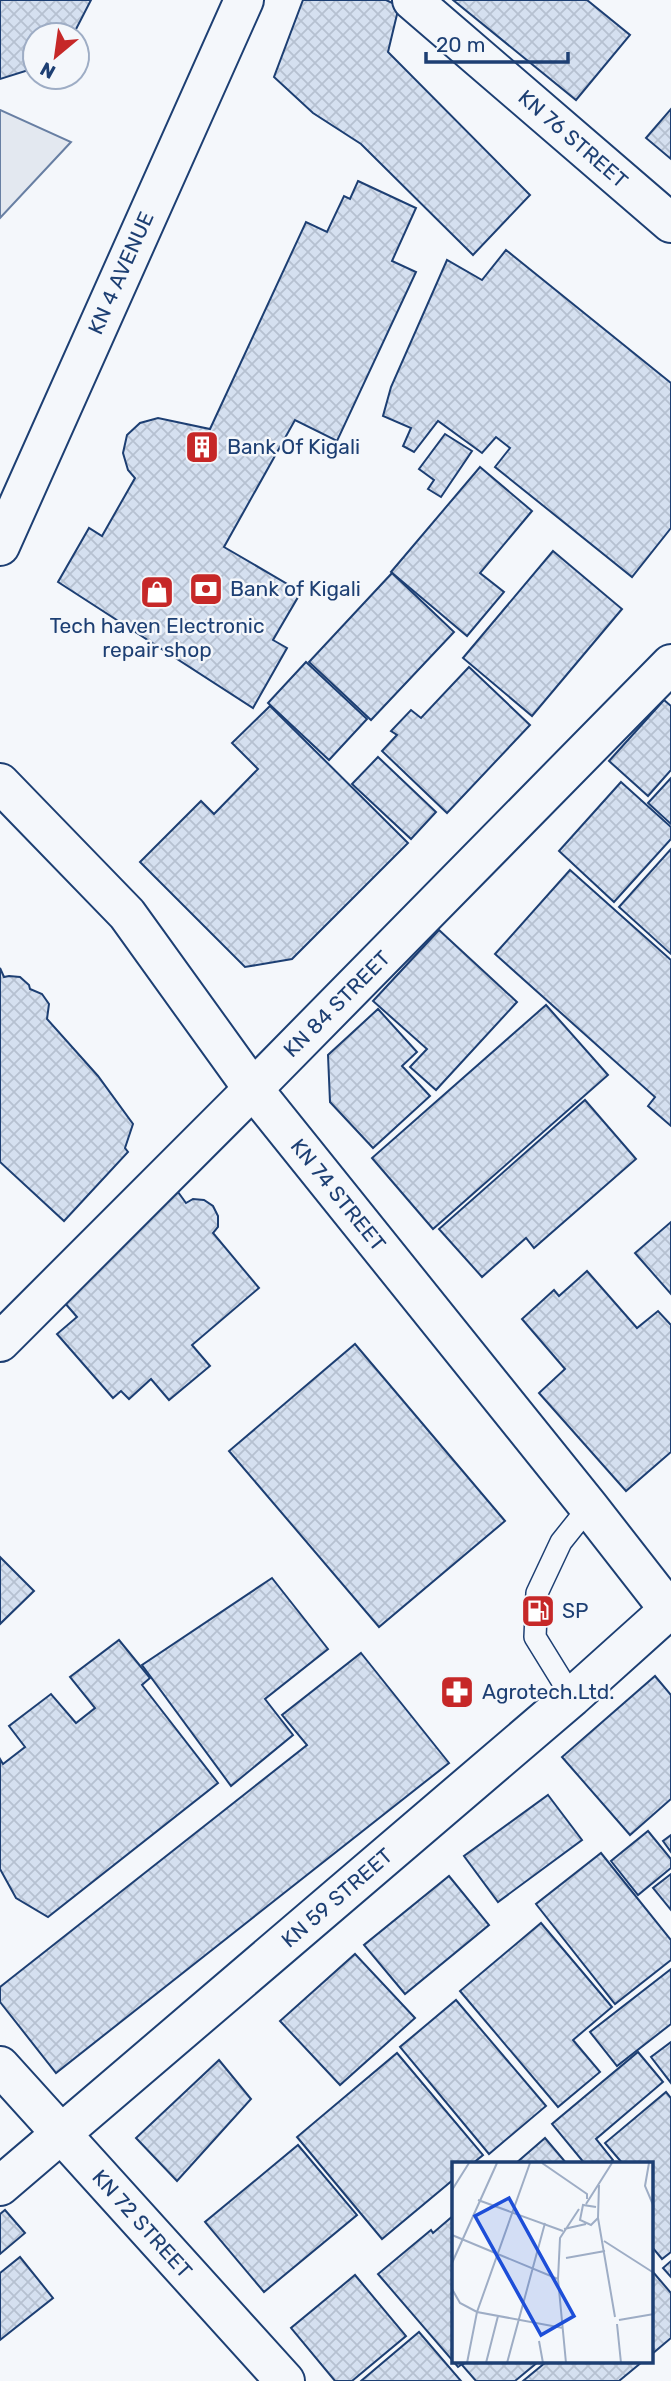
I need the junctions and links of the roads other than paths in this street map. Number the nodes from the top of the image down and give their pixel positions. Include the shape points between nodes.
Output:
1 (244, 0) edge
2 (412, 0) edge
3 (671, 223) edge
4 (0, 547) edge
5 (671, 664) edge
6 (0, 783) edge
7 (253, 1089) junction
8 (0, 1342) edge
9 (589, 1507) junction
10 (670, 1610) edge
11 (572, 1697) junction
12 (0, 2066) edge
13 (60, 2134) junction
14 (0, 2186) edge
15 (285, 2381) edge

1 - 4 street, KN 4 AVENUE
2 - 3 street, KN 76 STREET
5 - 7 street, KN 84 STREET
6 - 7 street, KN 74 STREET via 127,914
7 - 8 street, KN 84 STREET
7 - 9 street, KN 74 STREET
9 - 10 street, KN 74 STREET
9 - 11 lane via 561,1542 537,1593 535,1637
10 - 11 street, KN 59 STREET
11 - 13 street, KN 59 STREET
12 - 13 street, KN 72 STREET
13 - 14 street, KN 59 STREET
13 - 15 street, KN 72 STREET

